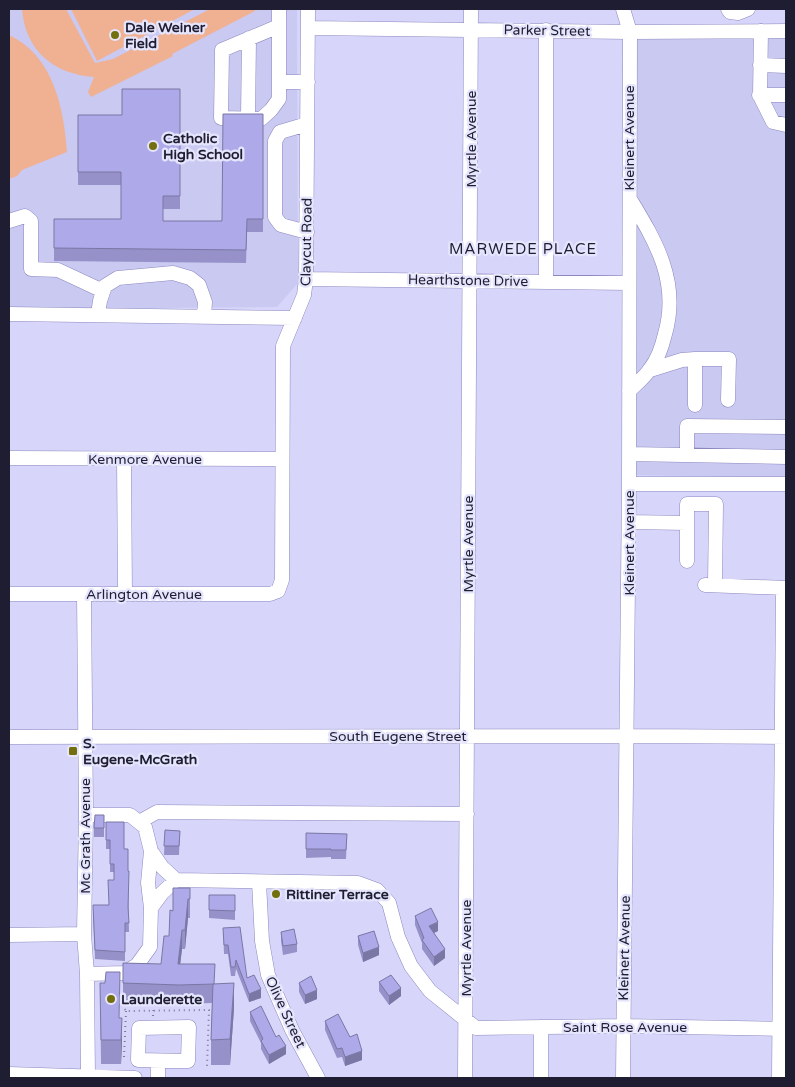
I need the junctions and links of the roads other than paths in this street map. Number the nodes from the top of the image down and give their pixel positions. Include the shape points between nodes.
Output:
1 (279, 9) edge
2 (308, 9) edge
3 (472, 9) edge
4 (623, 9) edge
5 (738, 10) edge
6 (279, 26) junction
7 (308, 28) junction
8 (471, 29) junction
9 (546, 30) junction
10 (736, 31) junction
11 (786, 31) edge
12 (630, 32) junction
13 (761, 32) junction
14 (249, 38) junction
15 (760, 65) junction
16 (786, 66) edge
17 (279, 82) junction
18 (308, 82) junction
19 (760, 95) junction
20 (786, 95) edge
21 (248, 119) junction
22 (307, 124) junction
23 (786, 125) edge
24 (629, 198) junction
25 (9, 221) edge
26 (307, 232) junction
27 (306, 279) junction
28 (470, 280) junction
29 (546, 282) junction
30 (629, 283) junction
31 (104, 291) junction
32 (9, 314) edge
33 (98, 314) junction
34 (204, 316) junction
35 (295, 318) junction
36 (695, 359) junction
37 (650, 370) junction
38 (629, 391) junction
39 (728, 400) dead end
40 (694, 405) dead end
41 (786, 427) edge
42 (629, 454) junction
43 (687, 455) junction
44 (786, 457) edge
45 (9, 458) edge
46 (124, 458) junction
47 (282, 459) junction
48 (629, 484) junction
49 (687, 484) junction
50 (786, 484) edge
51 (687, 504) junction
52 (629, 522) junction
53 (687, 523) junction
54 (687, 561) dead end
55 (785, 588) edge
56 (278, 590) joint
57 (9, 594) edge
58 (84, 594) junction
59 (125, 594) junction
60 (467, 736) junction
61 (628, 736) junction
62 (9, 737) edge
63 (85, 737) junction
64 (784, 737) edge
65 (467, 814) junction
66 (86, 815) junction
67 (139, 822) junction
68 (151, 851) junction
69 (176, 880) junction
70 (258, 882) junction
71 (151, 908) junction
72 (84, 934) junction
73 (9, 935) edge
74 (87, 974) junction
75 (466, 1022) junction
76 (623, 1026) junction
77 (541, 1027) junction
78 (783, 1029) edge
79 (158, 1061) dead end
80 (18, 1075) edge
81 (88, 1078) edge
82 (135, 1078) edge
83 (158, 1078) edge
84 (318, 1078) edge
85 (465, 1078) edge
86 (541, 1078) edge
87 (623, 1078) edge
88 (779, 1078) edge

1 - 6 street
2 - 7 street, Claycut Road
3 - 8 street, Myrtle Avenue
4 - 12 street, Kleinert Avenue
5 - 10 street
6 - 14 street
6 - 17 street
7 - 8 street, Parker Street
7 - 18 street, Claycut Road
8 - 9 street, Parker Street
8 - 28 street, Myrtle Avenue
9 - 12 street, Parker Street
9 - 29 street
10 - 12 street, Parker Street
10 - 13 street, Parker Street
11 - 13 street, Parker Street
12 - 24 street, Kleinert Avenue
13 - 15 street
14 - 21 street
14 - 21 street via 222,50 221,107 223,118
15 - 16 street
15 - 19 street
17 - 18 street
17 - 21 street via 279,99 271,110 261,119
18 - 22 street, Claycut Road
19 - 20 street
19 - 23 street via 773,122
22 - 26 street, Claycut Road
22 - 26 street via 280,132 275,141 275,217 281,225
24 - 30 street, Kleinert Avenue
24 - 37 street via 651,233 666,269 669,288 668,322 660,353
25 - 31 street via 25,216 31,221 31,269 58,270
26 - 27 street, Claycut Road
27 - 28 street, Hearthstone Drive
27 - 35 street, Claycut Road via 304,296
28 - 29 street, Hearthstone Drive
28 - 60 street, Myrtle Avenue
29 - 30 street, Hearthstone Drive
30 - 38 street, Kleinert Avenue
31 - 33 street
31 - 34 street via 105,286 118,278 173,274 190,278 199,286 205,302
32 - 33 street
33 - 34 street
34 - 35 street
35 - 47 street, Claycut Road via 283,346
36 - 37 street
36 - 39 street via 729,359
36 - 40 street
37 - 38 street
38 - 42 street, Kleinert Avenue
41 - 43 street via 687,426
42 - 43 street
42 - 48 street, Kleinert Avenue
43 - 44 street
45 - 46 street, Kenmore Avenue
46 - 47 street, Kenmore Avenue
46 - 59 street
47 - 56 street, Claycut Road via 282,580
48 - 49 street
48 - 52 street, Kleinert Avenue
49 - 50 street
49 - 51 street
51 - 53 street
51 - 55 street via 716,504 710,585
52 - 53 street
52 - 61 street, Kleinert Avenue
53 - 54 street
55 - 64 street
56 - 59 street, Arlington Avenue via 270,594
57 - 58 street, Arlington Avenue
58 - 59 street, Arlington Avenue
58 - 63 street, Mc Grath Avenue
60 - 61 street, South Eugene Street
60 - 63 street, South Eugene Street
60 - 65 street, Myrtle Avenue
61 - 64 street, South Eugene Street
61 - 76 street, Kleinert Avenue
62 - 63 street, South Eugene Street
63 - 66 street, Mc Grath Avenue
64 - 78 street
65 - 67 street via 157,812
65 - 75 street, Myrtle Avenue
66 - 67 street via 130,815
66 - 72 street, Mc Grath Avenue
67 - 68 street via 145,827
68 - 69 street
68 - 71 street via 148,883
69 - 70 street
69 - 71 street
70 - 75 street via 358,883 377,890 389,904 411,966 430,991
70 - 84 street, Olive Street via 268,975
71 - 74 street via 150,947 137,965 124,973
72 - 73 street
72 - 74 street, Mc Grath Avenue
74 - 81 street, Mc Grath Avenue
75 - 77 street, Saint Rose Avenue via 476,1028
75 - 85 street, Myrtle Avenue
76 - 77 street, Saint Rose Avenue
76 - 78 street, Saint Rose Avenue
76 - 87 street, Kleinert Avenue
77 - 86 street
78 - 88 street
79 - 83 street
80 - 81 street
81 - 82 street

